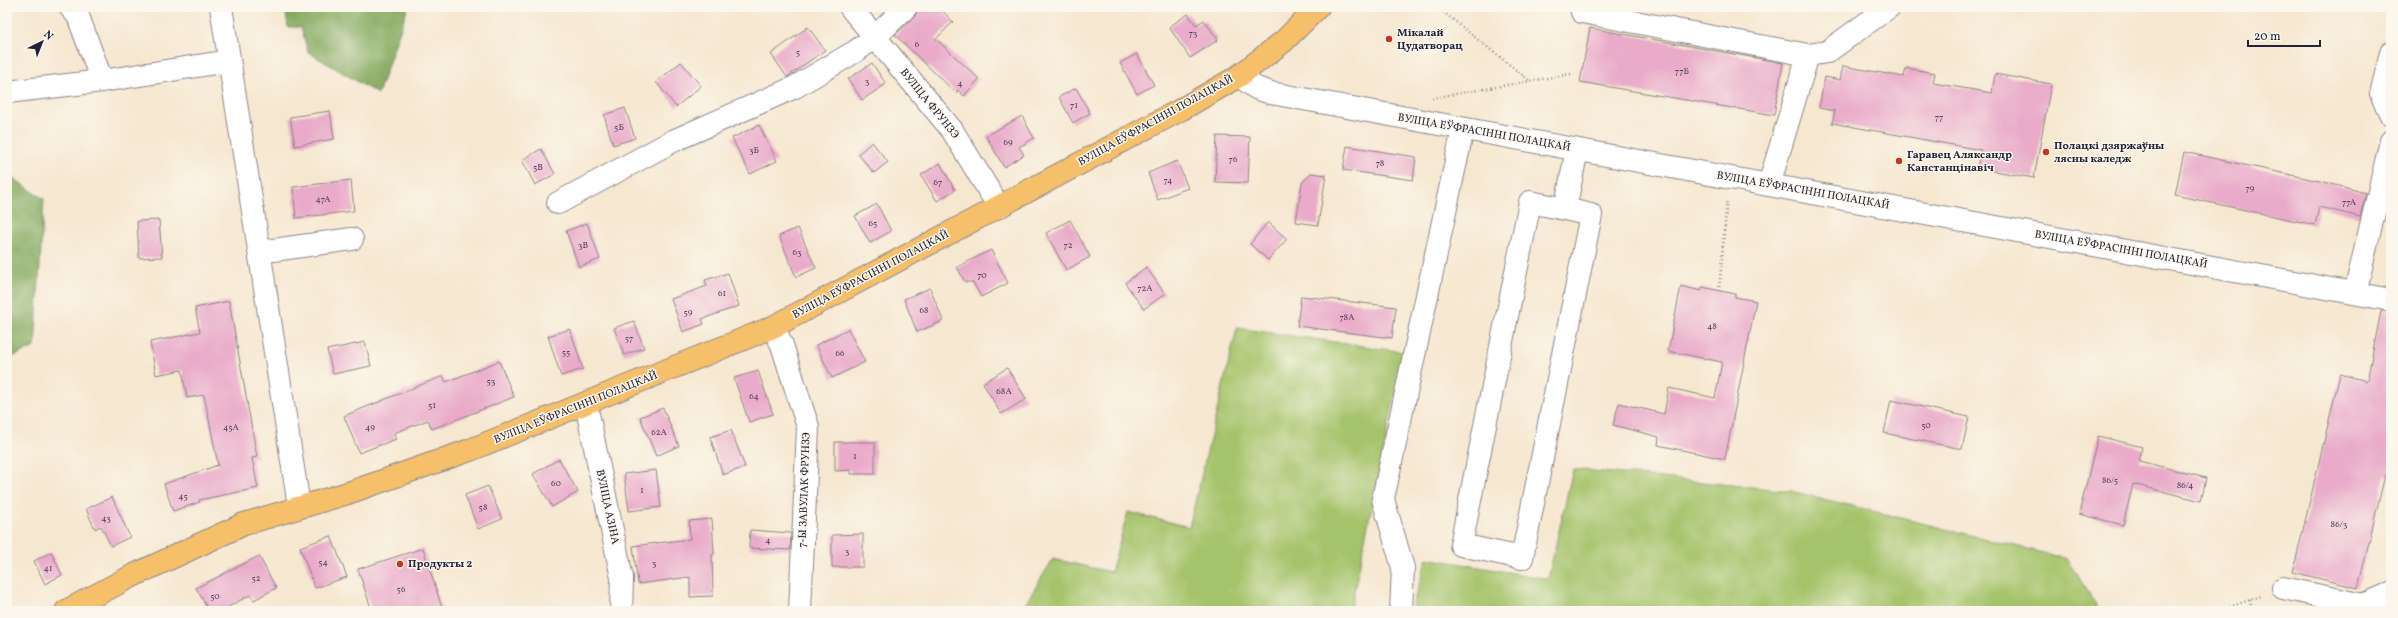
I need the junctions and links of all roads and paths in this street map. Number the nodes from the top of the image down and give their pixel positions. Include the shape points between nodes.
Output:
1 (70, 7) edge
2 (221, 7) edge
3 (850, 7) edge
4 (906, 7) edge
5 (1318, 7) edge
6 (1437, 7) edge
7 (1889, 7) edge
8 (1582, 12) dead end
9 (875, 37) junction
10 (2391, 53) edge
11 (1808, 55) junction
12 (228, 61) junction
13 (1571, 74) dead end
14 (1239, 76) junction
15 (102, 81) junction
16 (1531, 81) junction
17 (7, 92) edge
18 (1427, 99) dead end
19 (2391, 116) edge
20 (1463, 129) junction
21 (2391, 141) edge
22 (1577, 150) junction
23 (1769, 185) junction
24 (1727, 197) dead end
25 (558, 203) dead end
26 (999, 207) junction
27 (1565, 209) junction
28 (352, 239) dead end
29 (259, 252) junction
30 (1719, 291) dead end
31 (2355, 293) junction
32 (2391, 300) edge
33 (773, 327) junction
34 (586, 404) junction
35 (299, 506) junction
36 (2283, 588) joint
37 (2391, 593) edge
38 (2250, 600) junction
39 (66, 611) edge
40 (621, 611) edge
41 (800, 611) edge
42 (1401, 611) edge
43 (2218, 611) edge
44 (2252, 611) edge

1 - 15 street via 78,16
2 - 12 street
3 - 9 street, ВУЛІЦА ФРУНЗЭ
4 - 9 street
5 - 14 main road via 1284,40
6 - 16 path
7 - 11 street via 1827,52
8 - 11 street
9 - 25 street via 795,87 673,141
9 - 26 street, ВУЛІЦА ФРУНЗЭ via 952,130
10 - 19 street via 2381,94
11 - 23 street
12 - 15 street
12 - 29 street
13 - 16 path
14 - 20 street, ВУЛІЦА ЕЎФРАСІННІ ПОЛАЦКАЙ via 1256,88 1271,93
14 - 26 main road, ВУЛІЦА ЕЎФРАСІННІ ПОЛАЦКАЙ
15 - 17 street
16 - 18 path
20 - 22 street, ВУЛІЦА ЕЎФРАСІННІ ПОЛАЦКАЙ
20 - 42 street via 1383,499 1403,568
21 - 31 street
22 - 23 street, ВУЛІЦА ЕЎФРАСІННІ ПОЛАЦКАЙ
22 - 27 street
23 - 31 street, ВУЛІЦА ЕЎФРАСІННІ ПОЛАЦКАЙ
24 - 30 path
26 - 33 main road, ВУЛІЦА ЕЎФРАСІННІ ПОЛАЦКАЙ
27 - 27 street via 1591,215 1522,558 1461,545 1530,202
28 - 29 street
29 - 35 street
31 - 32 street, ВУЛІЦА ЕЎФРАСІННІ ПОЛАЦКАЙ
33 - 34 main road, ВУЛІЦА ЕЎФРАСІННІ ПОЛАЦКАЙ
33 - 41 street, 7-Ы ЗАВУЛАК ФРУНЗЭ via 782,345 808,427
34 - 35 main road, ВУЛІЦА ЕЎФРАСІННІ ПОЛАЦКАЙ via 470,450 348,493
34 - 40 street, ВУЛІЦА АЗІНА via 622,578
35 - 39 main road, ВУЛІЦА ЕЎФРАСІННІ ПОЛАЦКАЙ via 244,524 130,577
36 - 37 street via 2363,604
36 - 38 path
38 - 43 path
38 - 44 path

